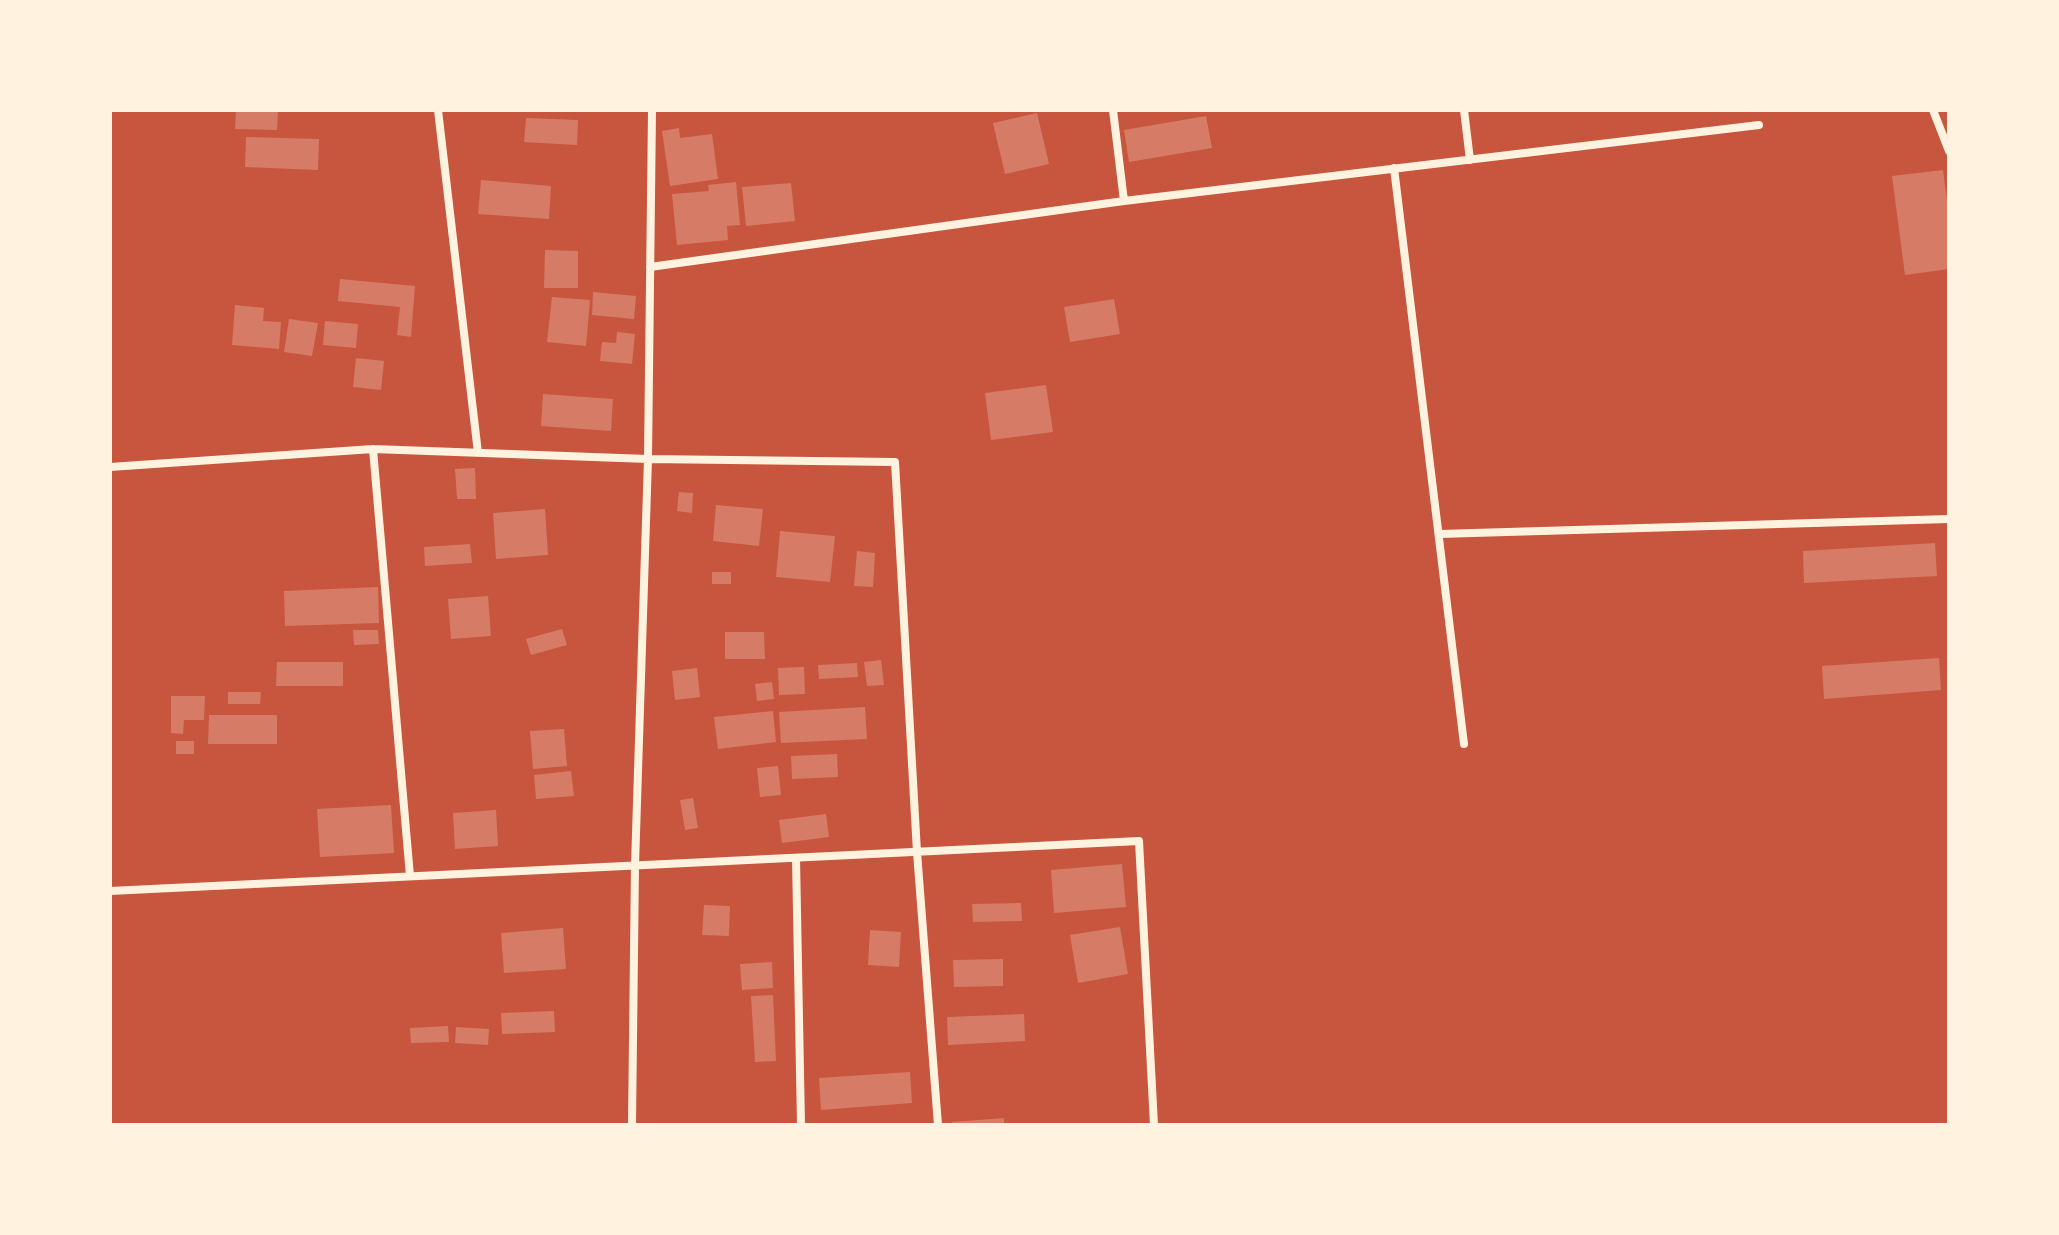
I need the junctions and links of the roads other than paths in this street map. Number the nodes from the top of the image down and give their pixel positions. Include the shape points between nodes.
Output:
1 (438, 110) edge
2 (652, 110) edge
3 (1113, 110) edge
4 (1464, 110) edge
5 (1933, 110) edge
6 (1759, 125) dead end
7 (1949, 151) edge
8 (1470, 160) junction
9 (1394, 168) junction
10 (1124, 201) junction
11 (650, 267) junction
12 (373, 449) junction
13 (478, 453) junction
14 (648, 459) junction
15 (110, 467) edge
16 (1949, 519) edge
17 (1439, 534) junction
18 (1464, 744) dead end
19 (917, 852) junction
20 (796, 858) junction
21 (635, 865) junction
22 (410, 876) junction
23 (110, 891) edge
24 (632, 1125) edge
25 (801, 1125) edge
26 (938, 1125) edge
27 (1154, 1125) edge

1 - 13 street
2 - 11 street
3 - 10 street
4 - 8 street
5 - 7 street
6 - 8 street
8 - 9 street
9 - 10 street
9 - 17 street
10 - 11 street
11 - 14 street
12 - 13 street
12 - 15 street
12 - 22 street
13 - 14 street
14 - 19 street via 895,462
14 - 21 street
16 - 17 street
17 - 18 street
19 - 20 street
19 - 26 street
19 - 27 street via 1139,841
20 - 21 street
20 - 25 street
21 - 22 street
21 - 24 street
22 - 23 street

